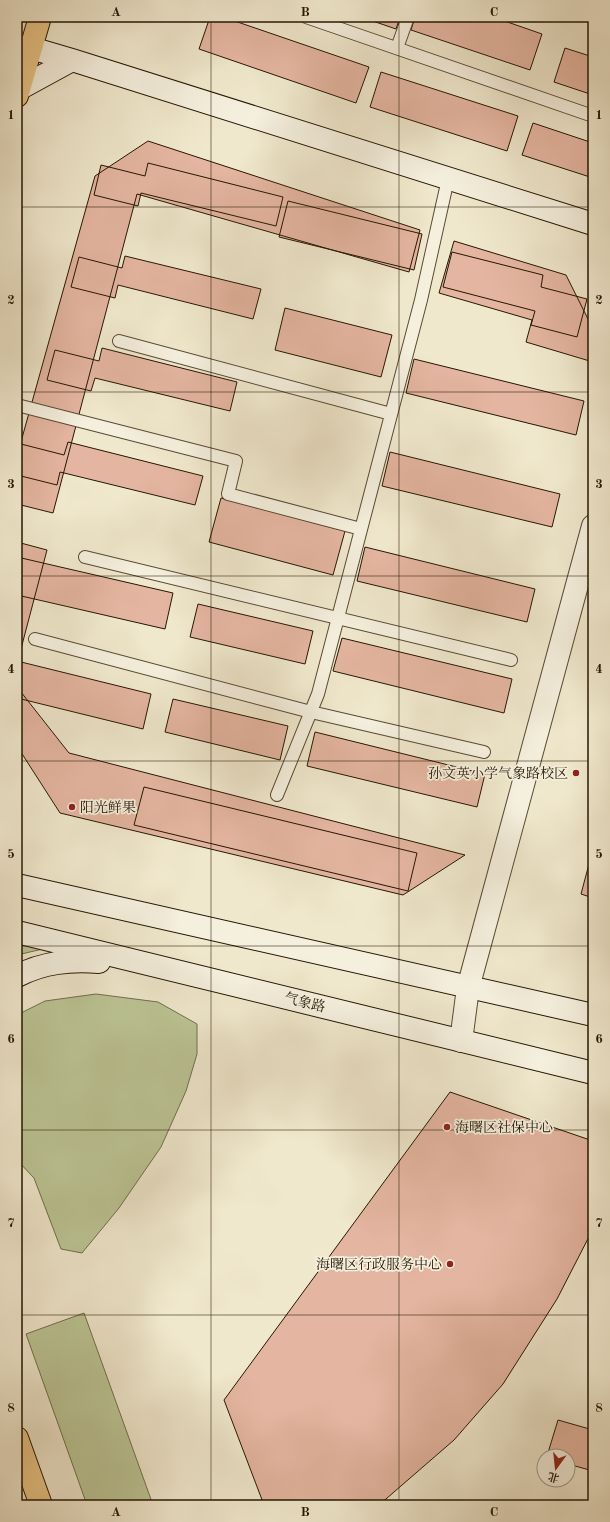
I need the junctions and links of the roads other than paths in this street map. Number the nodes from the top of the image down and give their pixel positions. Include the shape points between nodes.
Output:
1 (40, 17) edge
2 (306, 17) edge
3 (408, 17) edge
4 (24, 47) edge
5 (397, 48) junction
6 (72, 60) junction
7 (18, 92) edge
8 (593, 116) edge
9 (448, 179) junction
10 (593, 224) edge
11 (119, 342) dead end
12 (17, 405) edge
13 (391, 414) junction
14 (593, 526) edge
15 (361, 529) junction
16 (85, 557) dead end
17 (338, 618) junction
18 (35, 639) dead end
19 (511, 660) dead end
20 (311, 712) junction
21 (484, 752) dead end
22 (277, 795) dead end
23 (17, 885) edge
24 (17, 932) edge
25 (153, 965) junction
26 (17, 976) edge
27 (468, 988) junction
28 (593, 1015) edge
29 (462, 1041) junction
30 (593, 1073) edge
31 (17, 1438) edge
32 (41, 1505) edge

1 - 4 main road
2 - 5 lane
3 - 5 lane
4 - 6 street
4 - 7 main road
5 - 8 lane
6 - 7 street
6 - 9 street
9 - 10 street
9 - 13 lane via 421,300
11 - 13 lane
12 - 15 lane via 236,461 228,494
13 - 15 lane
14 - 27 street
15 - 17 lane
16 - 17 lane
17 - 19 lane
17 - 20 lane
18 - 20 lane
20 - 21 lane
20 - 22 lane
23 - 27 street
24 - 25 street, 气象路
25 - 26 street via 73,960 33,968
25 - 29 street, 气象路
27 - 28 street
27 - 29 street
29 - 30 street, 气象路
31 - 32 main road

